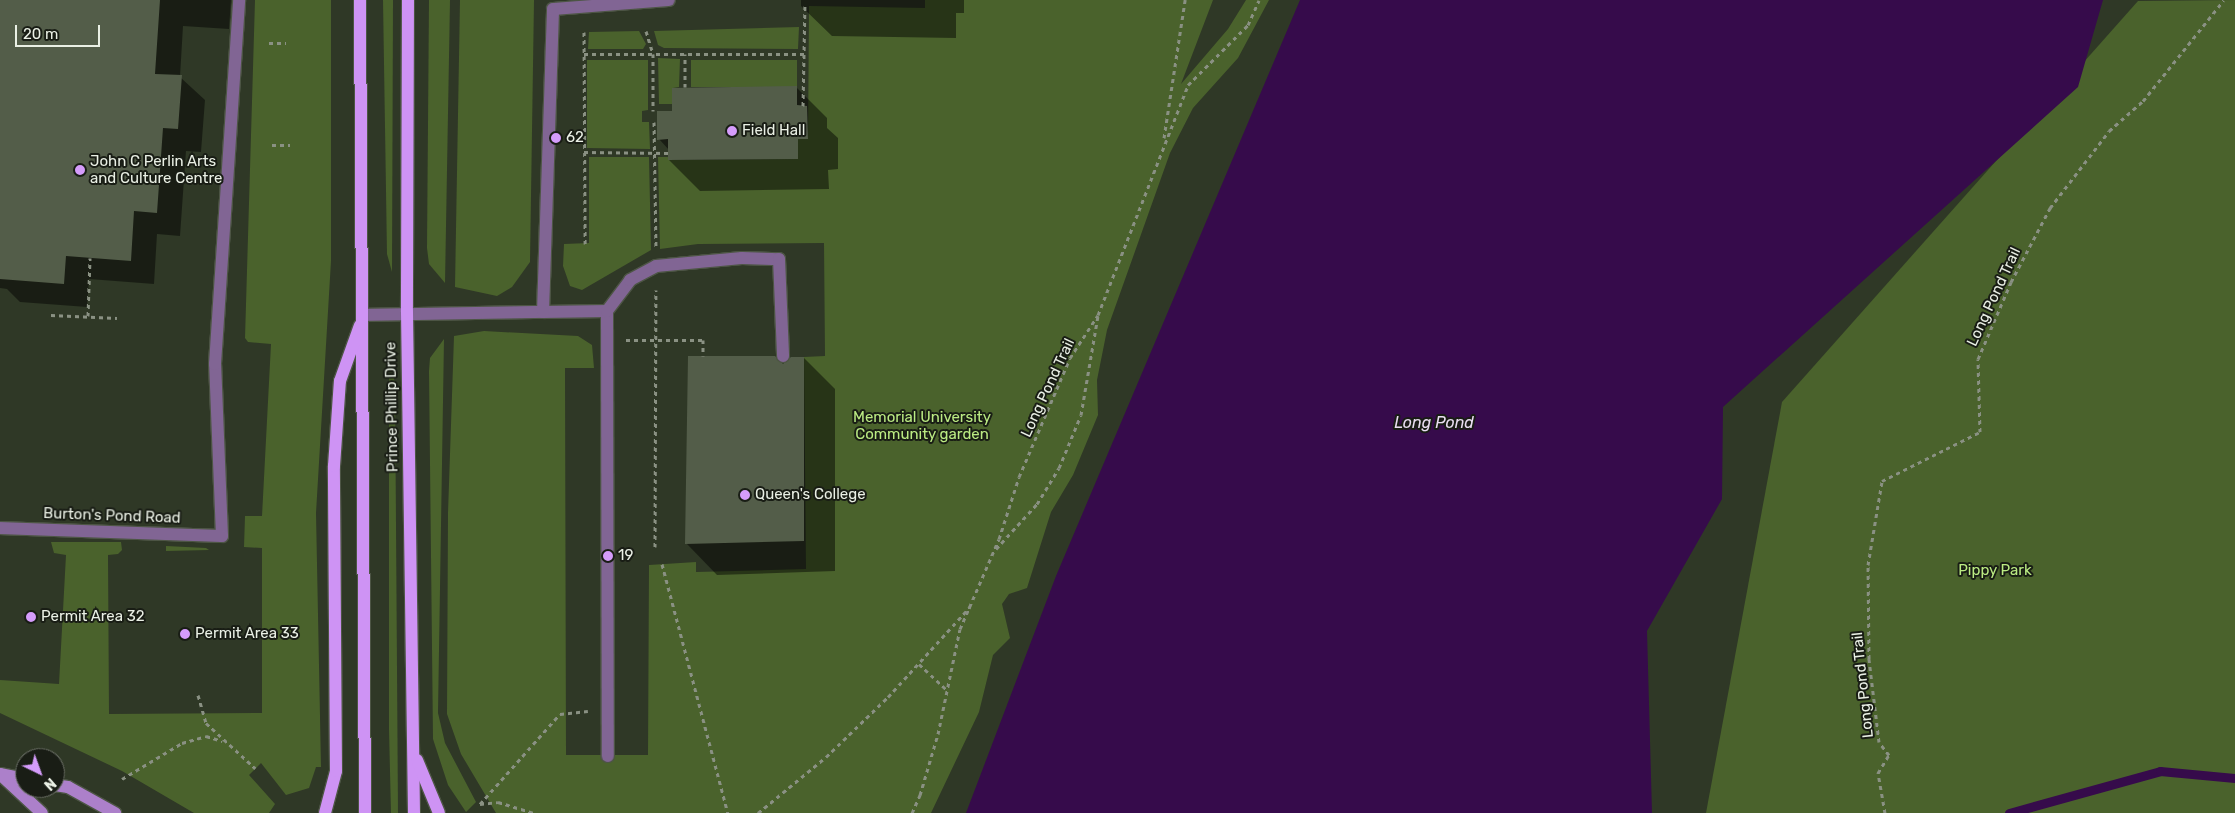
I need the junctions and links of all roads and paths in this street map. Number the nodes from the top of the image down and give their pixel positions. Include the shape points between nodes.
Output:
1 (239, 0) edge
2 (360, 0) edge
3 (408, 0) edge
4 (669, 0) edge
5 (1185, 0) edge
6 (1259, 0) edge
7 (2224, 0) edge
8 (805, 6) dead end
9 (646, 31) dead end
10 (584, 32) dead end
11 (269, 43) dead end
12 (286, 43) dead end
13 (584, 54) junction
14 (653, 54) junction
15 (686, 54) junction
16 (804, 54) junction
17 (685, 86) dead end
18 (803, 106) dead end
19 (653, 111) dead end
20 (654, 122) dead end
21 (1164, 142) junction
22 (272, 145) dead end
23 (290, 145) dead end
24 (584, 152) junction
25 (654, 153) junction
26 (668, 153) dead end
27 (585, 244) dead end
28 (656, 250) dead end
29 (90, 258) dead end
30 (656, 283) dead end
31 (607, 311) junction
32 (407, 312) junction
33 (543, 312) junction
34 (51, 314) dead end
35 (364, 315) junction
36 (1098, 315) junction
37 (88, 316) junction
38 (117, 318) dead end
39 (607, 340) junction
40 (655, 340) junction
41 (703, 356) dead end
42 (783, 356) dead end
43 (0, 528) edge
44 (654, 547) dead end
45 (994, 551) junction
46 (662, 564) dead end
47 (973, 603) junction
48 (919, 664) junction
49 (946, 690) junction
50 (198, 695) dead end
51 (608, 711) junction
52 (222, 741) junction
53 (414, 751) junction
54 (608, 756) dead end
55 (255, 768) dead end
56 (0, 774) edge
57 (15, 777) edge
58 (122, 779) dead end
59 (65, 787) edge
60 (42, 813) edge
61 (115, 813) edge
62 (325, 813) edge
63 (365, 813) edge
64 (414, 813) edge
65 (439, 813) edge
66 (535, 813) edge
67 (728, 813) edge
68 (758, 813) edge
69 (912, 813) edge
70 (1884, 813) edge

1 - 43 street, Burton's Pond Road via 216,364 222,536
2 - 35 main road, Prince Phillip Drive
3 - 32 main road, Prince Phillip Drive
4 - 33 street via 553,9
5 - 21 path
6 - 21 path, Long Pond Trail via 1248,25 1188,85
7 - 70 path, Long Pond Trail via 2142,100 2109,131 2050,208 2011,282 1978,359 1980,432 1882,481 1868,565 1869,659 1879,742 1889,755 1878,773
8 - 16 path
9 - 14 path
10 - 13 path
11 - 12 path
13 - 14 path
13 - 24 path
14 - 15 path
14 - 19 path
15 - 16 path
15 - 17 path
16 - 18 path
20 - 25 path
21 - 36 path, Long Pond Trail via 1148,191
22 - 23 path
24 - 25 path
24 - 27 path
25 - 26 path
25 - 28 path
29 - 37 path
30 - 40 path
31 - 33 street
31 - 39 street
31 - 42 street via 630,280 656,266 742,258 779,259
32 - 33 street
32 - 35 street
32 - 53 main road, Prince Phillip Drive
34 - 37 path
35 - 62 main road via 340,381 334,466 336,771
35 - 63 main road, Prince Phillip Drive
36 - 45 path, Long Pond Trail via 1070,358 1019,477
36 - 45 path via 1081,415 1059,468 1037,504
37 - 38 path
39 - 40 path
39 - 51 street
40 - 41 path via 703,340
40 - 44 path
45 - 47 path, Long Pond Trail
46 - 67 path
47 - 48 path
47 - 49 path, Long Pond Trail via 960,629
48 - 49 path
48 - 68 path via 826,757
49 - 69 path, Long Pond Trail via 938,734
50 - 52 path via 206,723
51 - 54 street
51 - 66 path via 560,714 480,804 498,802
52 - 55 path
52 - 58 path via 206,736 182,743
53 - 64 main road, Prince Phillip Drive
53 - 65 main road
56 - 57 main road
56 - 60 main road
59 - 61 main road

